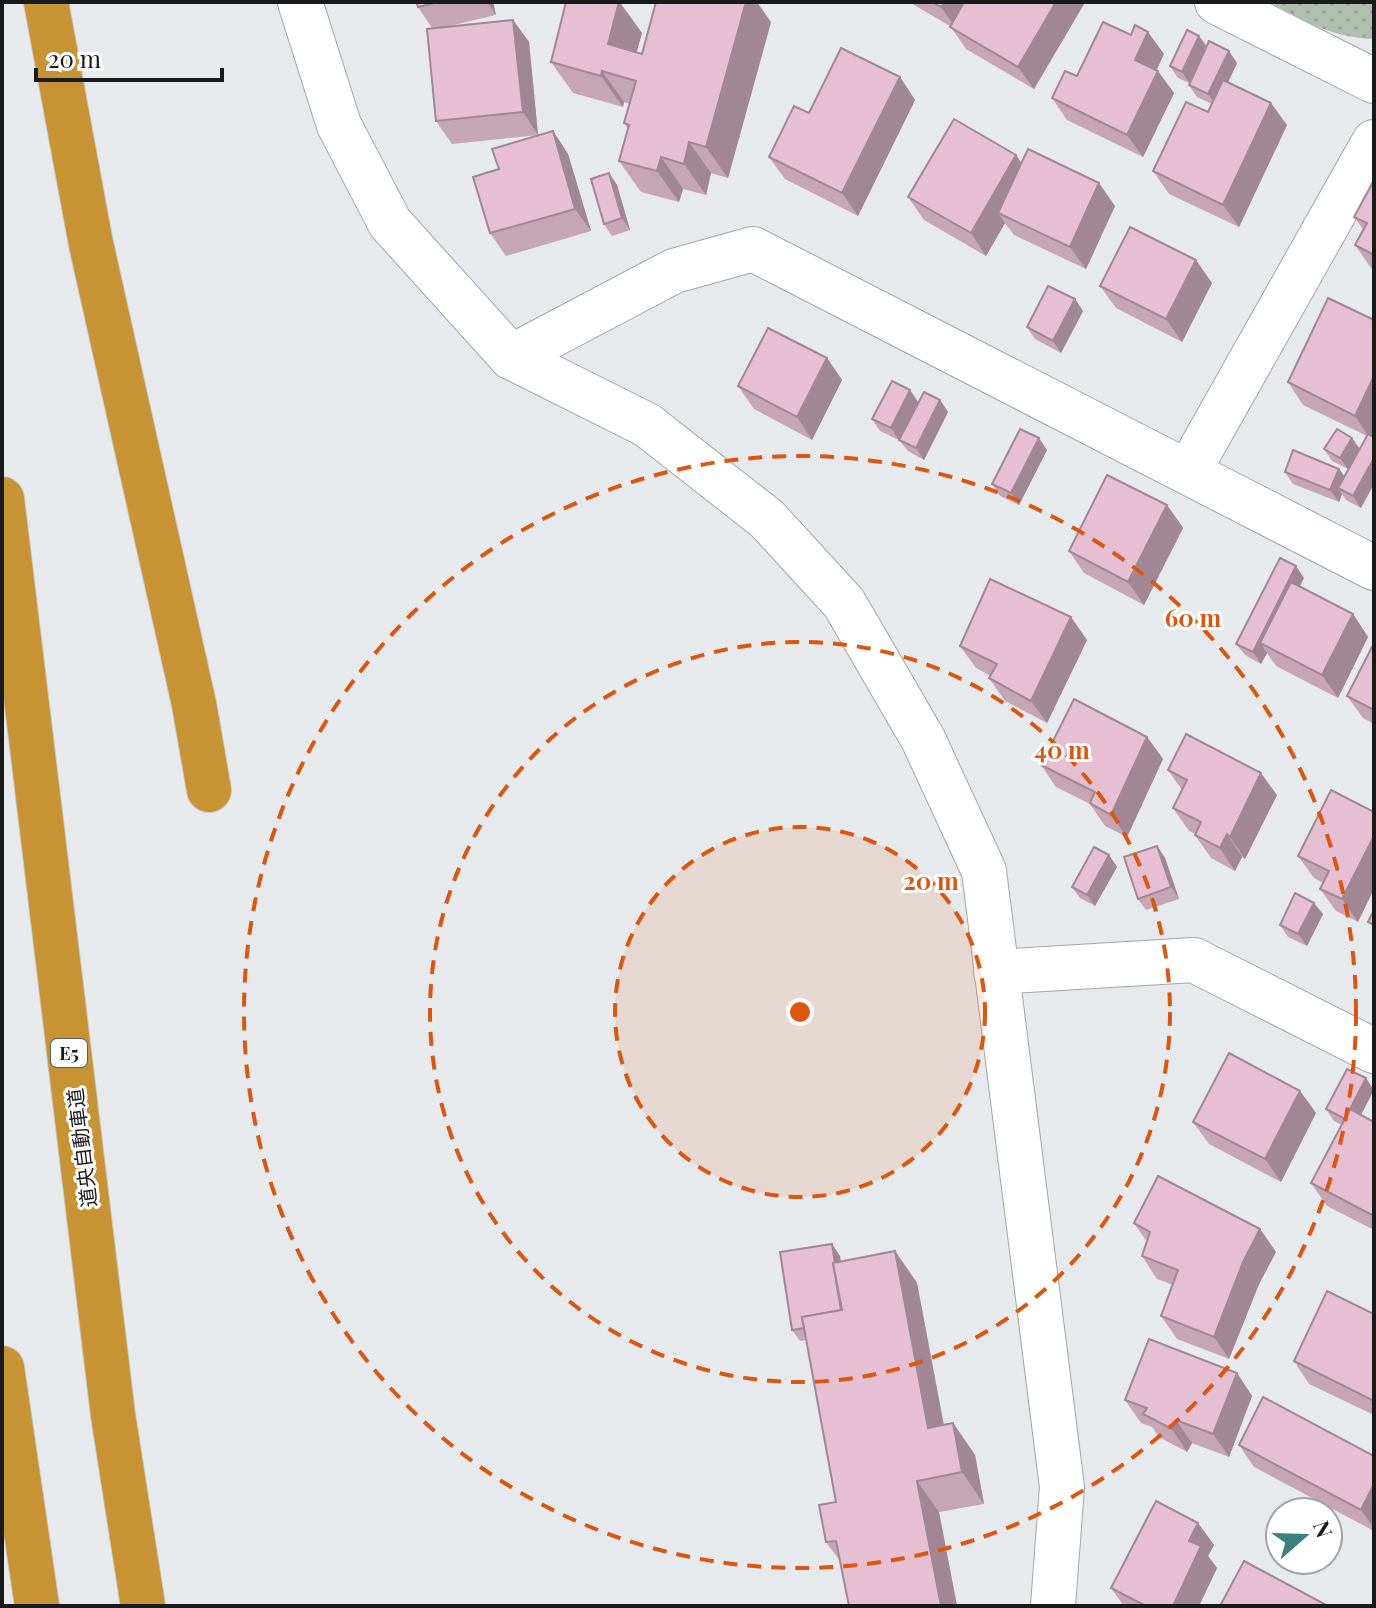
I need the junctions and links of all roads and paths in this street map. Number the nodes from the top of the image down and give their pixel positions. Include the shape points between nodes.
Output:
1 (46, 2) edge
2 (300, 2) edge
3 (1217, 2) edge
4 (1374, 81) edge
5 (1374, 142) edge
6 (511, 357) junction
7 (1188, 472) junction
8 (2, 499) edge
9 (1374, 568) edge
10 (209, 790) dead end
11 (996, 972) junction
12 (1374, 1051) edge
13 (2, 1368) edge
14 (37, 1606) edge
15 (143, 1606) edge
16 (1053, 1606) edge

1 - 10 highway via 91,244
2 - 6 street via 339,125 390,223
3 - 4 street
5 - 7 street
6 - 7 street via 674,271 753,249
6 - 11 street via 647,425 767,519 844,603 923,739 984,871
7 - 9 street
8 - 15 highway, 道央自動車道 / E5 via 113,1415
11 - 12 street via 1194,960
11 - 16 street via 1062,1487
13 - 14 highway

